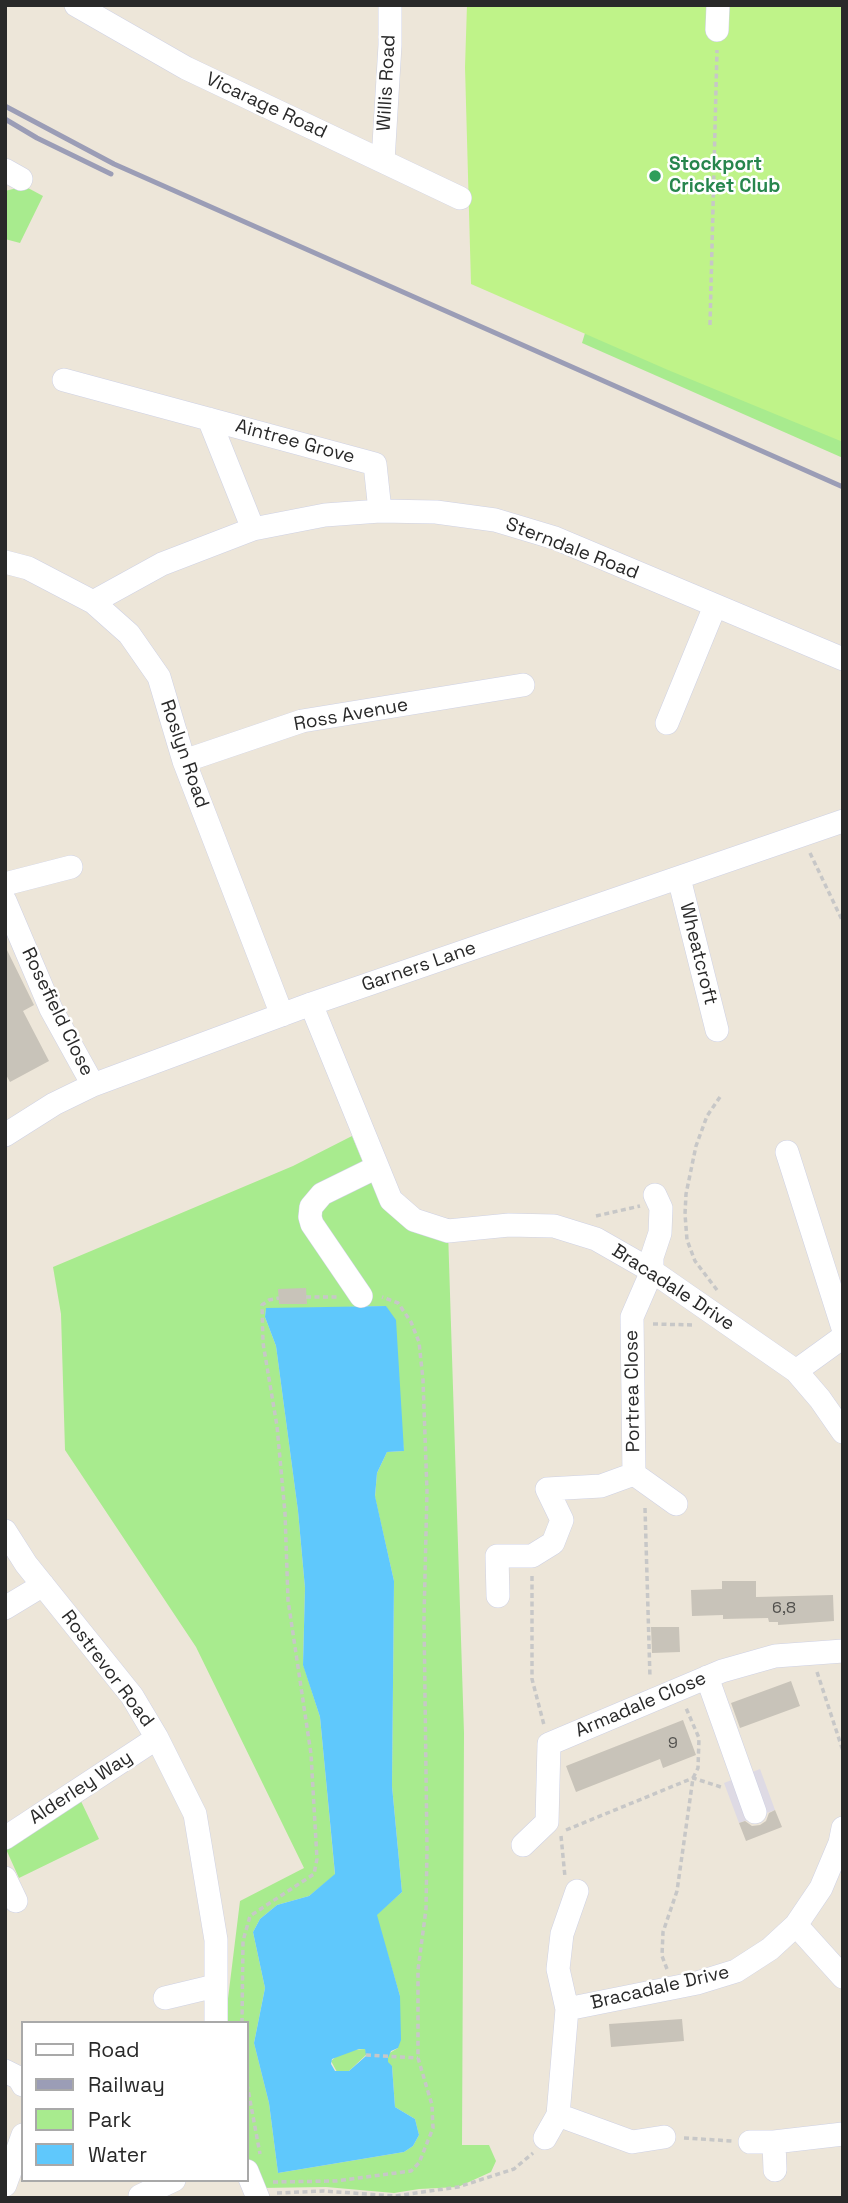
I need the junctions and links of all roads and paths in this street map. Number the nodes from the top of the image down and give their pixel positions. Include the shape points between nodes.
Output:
1 (76, 5) edge
2 (390, 5) edge
3 (718, 5) edge
4 (717, 30) joint
5 (383, 161) junction
6 (460, 198) dead end
7 (710, 325) dead end
8 (64, 380) dead end
9 (209, 419) junction
10 (380, 511) junction
11 (253, 529) junction
12 (5, 562) edge
13 (93, 602) junction
14 (715, 606) junction
15 (843, 659) edge
16 (523, 685) dead end
17 (667, 723) dead end
18 (184, 761) junction
19 (843, 821) edge
20 (802, 836) junction
21 (71, 867) dead end
22 (679, 878) junction
23 (5, 884) edge
24 (5, 901) edge
25 (843, 922) edge
26 (311, 1004) junction
27 (282, 1015) junction
28 (717, 1030) dead end
29 (93, 1085) junction
30 (720, 1097) dead end
31 (5, 1135) edge
32 (787, 1152) dead end
33 (377, 1167) junction
34 (657, 1198) joint
35 (593, 1217) dead end
36 (652, 1271) junction
37 (718, 1291) dead end
38 (361, 1296) junction
39 (306, 1297) dead end
40 (278, 1298) dead end
41 (632, 1324) junction
42 (731, 1326) junction
43 (843, 1328) edge
44 (843, 1337) edge
45 (796, 1371) junction
46 (843, 1432) edge
47 (639, 1478) junction
48 (676, 1504) dead end
49 (5, 1531) edge
50 (532, 1556) junction
51 (43, 1585) junction
52 (498, 1596) dead end
53 (5, 1608) edge
54 (843, 1651) edge
55 (811, 1654) junction
56 (707, 1677) junction
57 (678, 1690) junction
58 (650, 1702) junction
59 (158, 1738) junction
60 (549, 1744) junction
61 (843, 1751) edge
62 (693, 1777) junction
63 (753, 1805) joint
64 (843, 1828) edge
65 (561, 1832) dead end
66 (5, 1838) edge
67 (523, 1845) dead end
68 (5, 1878) edge
69 (577, 1891) dead end
70 (16, 1901) dead end
71 (796, 1926) junction
72 (843, 1978) edge
73 (215, 1986) junction
74 (673, 1988) junction
75 (165, 1998) dead end
76 (567, 2009) junction
77 (216, 2021) edge
78 (242, 2021) edge
79 (366, 2055) dead end
80 (418, 2058) junction
81 (5, 2071) edge
82 (21, 2082) edge
83 (248, 2093) edge
84 (558, 2115) junction
85 (843, 2133) edge
86 (664, 2137) joint
87 (545, 2138) joint
88 (21, 2141) edge
89 (750, 2142) joint
90 (774, 2142) junction
91 (775, 2170) dead end
92 (258, 2181) edge
93 (170, 2182) edge
94 (5, 2185) edge
95 (140, 2196) dead end

1 - 5 street, Vicarage Road via 186,68
2 - 5 street, Willis Road
3 - 4 street
4 - 7 path
5 - 6 street, Vicarage Road
8 - 9 street, Aintree Grove
9 - 10 street, Aintree Grove via 375,464
9 - 11 street, Aintree Grove
10 - 11 street, Sterndale Road via 325,515
10 - 14 street, Sterndale Road via 495,520 555,538
11 - 13 street, Sterndale Road via 162,564
12 - 13 street, Roslyn Road via 28,568
13 - 18 street, Roslyn Road via 130,634 159,677
14 - 15 street, Sterndale Road
14 - 17 street
16 - 18 street, Ross Avenue via 302,721
18 - 27 street, Roslyn Road
19 - 20 street, Garners Lane
20 - 22 street, Garners Lane
20 - 25 path
21 - 23 street
22 - 26 street, Garners Lane
22 - 28 street, Wheatcroft
24 - 29 street, Rosefield Close via 51,1009
26 - 27 street, Garners Lane
26 - 33 street, Bracadale Drive
27 - 29 street, Garners Lane
29 - 31 street, Garners Lane
30 - 37 path via 696,1146 685,1214 695,1261
32 - 43 street
33 - 36 street, Bracadale Drive via 391,1200 414,1220 448,1231 554,1226 596,1239
33 - 38 street via 322,1194 311,1207 312,1224
34 - 35 path
34 - 36 street, Portrea Close via 662,1208
36 - 41 street, Portrea Close
36 - 42 street, Bracadale Drive
38 - 39 path
38 - 80 path via 398,1303 419,1342 423,1380 427,1849 418,1970
40 - 78 path via 262,1305 263,1343 277,1426 288,1600 311,1754 317,1858 314,1874 250,1916 243,1941
41 - 42 path
41 - 47 street, Portrea Close
42 - 45 street, Bracadale Drive
44 - 45 street
45 - 46 street, Bracadale Drive
47 - 48 street
47 - 50 street, Portrea Close via 547,1489 562,1520 553,1543
47 - 58 path
49 - 51 street, Rostrevor Road
50 - 52 street via 497,1556
50 - 60 path via 533,1679
51 - 53 street
51 - 59 street, Rostrevor Road via 132,1696
54 - 55 street, Armadale Close
55 - 56 street, Armadale Close via 775,1656
55 - 61 path
56 - 57 street, Armadale Close
56 - 63 street
57 - 58 street, Armadale Close
57 - 62 path via 699,1738 698,1768
58 - 60 street, Armadale Close
59 - 66 street, Alderley Way
59 - 73 street, Rostrevor Road via 195,1814 216,1940
60 - 67 street via 547,1822
62 - 63 path
62 - 65 path
62 - 74 path via 677,1891 663,1932 662,1956
64 - 71 street, Bracadale Drive via 821,1888
68 - 70 street
69 - 76 street, Bracadale Drive via 562,1934 558,1969
71 - 72 street
71 - 74 street, Bracadale Drive via 736,1971
73 - 75 street
73 - 77 street, Rostrevor Road
74 - 76 street, Bracadale Drive
76 - 84 street, Bracadale Drive
79 - 80 path
80 - 92 path via 432,2105 433,2128 411,2171 336,2181
81 - 82 street
83 - 92 path
84 - 86 street via 632,2142
84 - 87 street, Bracadale Drive
85 - 90 street
86 - 89 path
87 - 92 path via 514,2169 464,2186 395,2196
88 - 94 street
89 - 90 street
90 - 91 street
93 - 95 street

